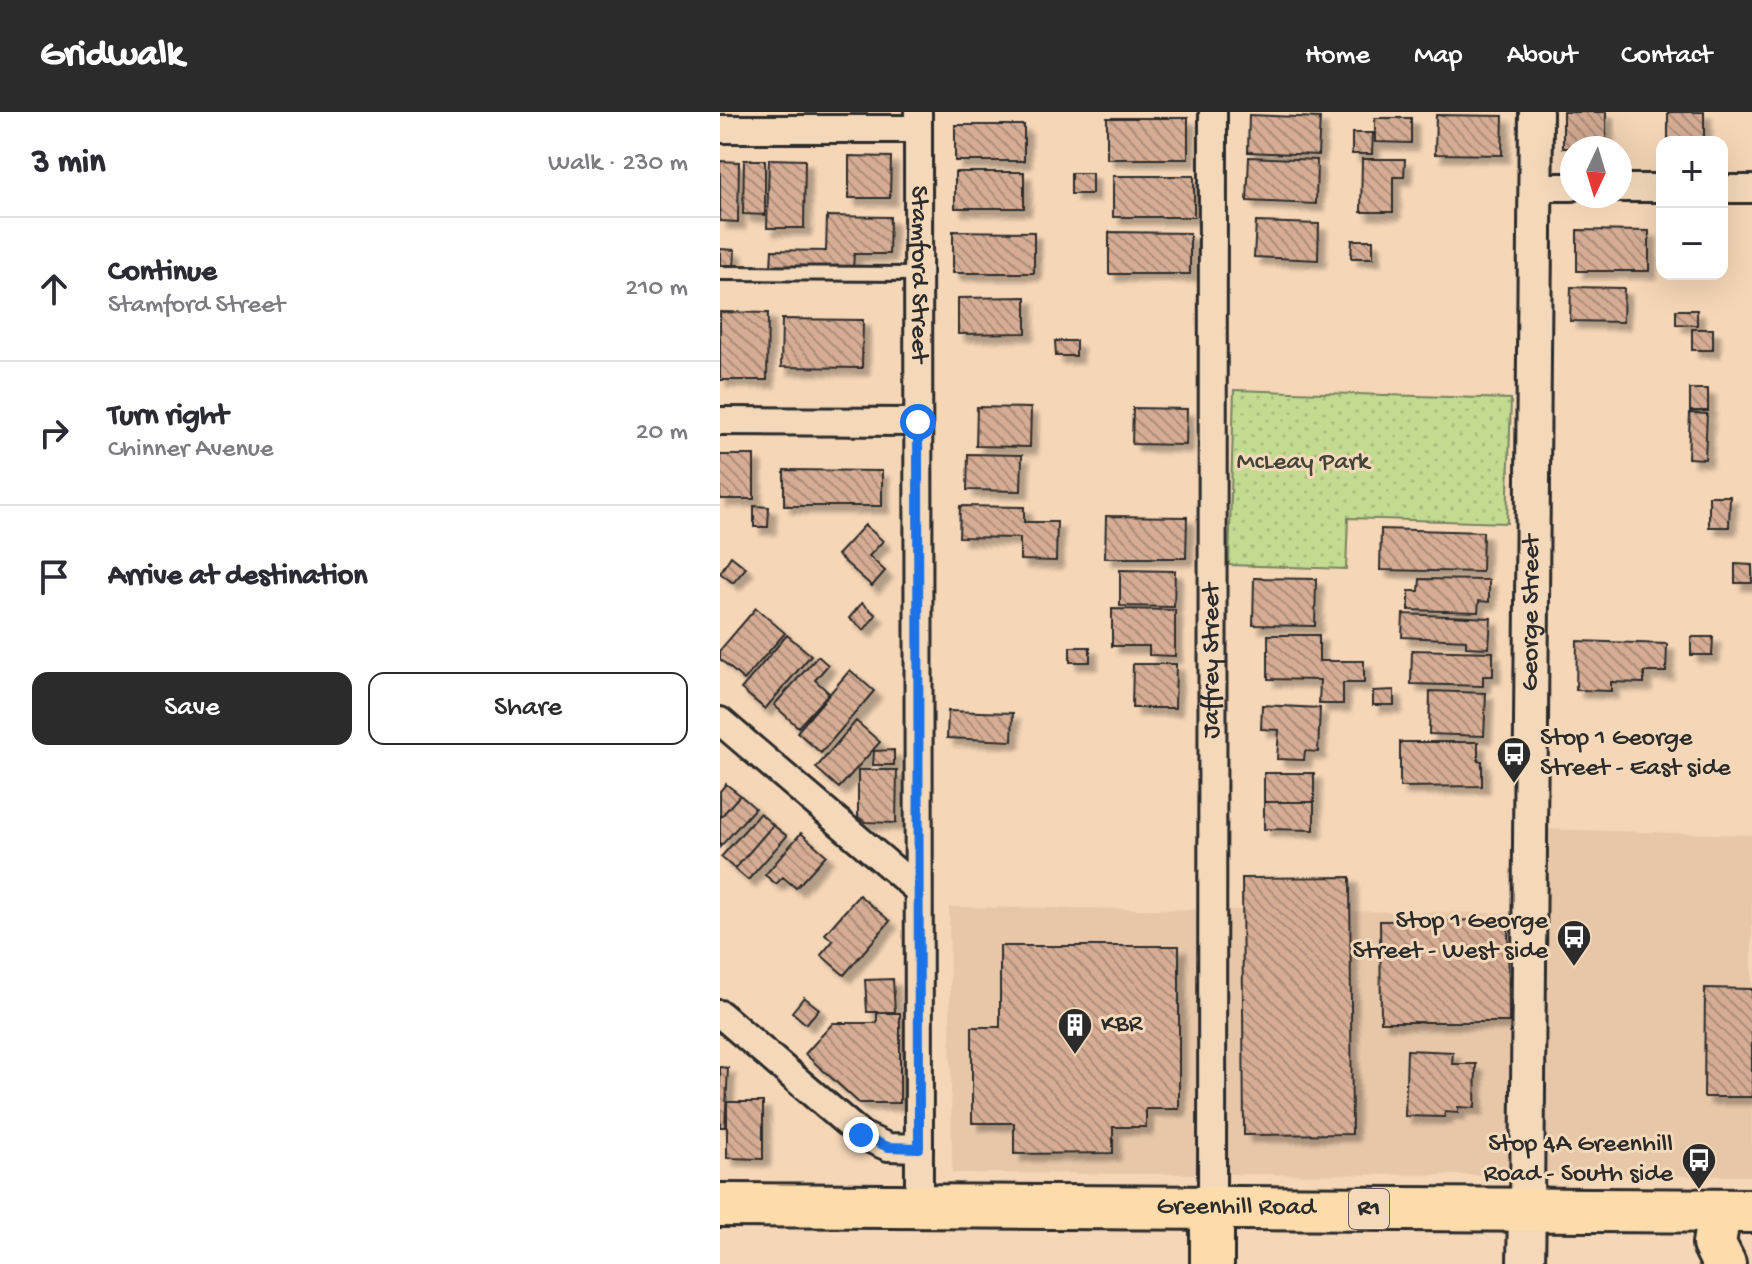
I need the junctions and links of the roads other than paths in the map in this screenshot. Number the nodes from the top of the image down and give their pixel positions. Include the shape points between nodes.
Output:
1 (1213, 112) edge
2 (1536, 112) edge
3 (918, 121) edge
4 (720, 129) edge
5 (1535, 187) junction
6 (1560, 187) edge
7 (1632, 188) edge
8 (1656, 188) edge
9 (1728, 189) edge
10 (1752, 189) edge
11 (720, 273) edge
12 (918, 274) junction
13 (720, 421) edge
14 (918, 422) junction
15 (720, 721) edge
16 (918, 890) junction
17 (720, 1014) edge
18 (919, 1148) junction
19 (720, 1205) edge
20 (919, 1206) junction
21 (1212, 1209) junction
22 (1527, 1209) junction
23 (1736, 1211) edge
24 (1212, 1264) edge
25 (1526, 1264) edge
26 (1724, 1264) edge

1 - 21 street, Jaffrey Street
2 - 5 street, George Street
3 - 4 street
3 - 12 street, Stamford Street
5 - 6 street
5 - 22 street, George Street
7 - 8 street
9 - 10 street
11 - 12 lane
12 - 14 street, Stamford Street
13 - 14 street
14 - 16 street, Stamford Street
15 - 16 street
16 - 18 street, Stamford Street
17 - 18 street via 861,1135 888,1147
18 - 20 street, Stamford Street
19 - 20 highway, Greenhill Road / R1
20 - 21 highway, Greenhill Road / R1
21 - 22 highway, Greenhill Road / R1
21 - 24 highway
22 - 23 highway, Greenhill Road / R1
22 - 25 main road
23 - 26 highway via 1714,1244

